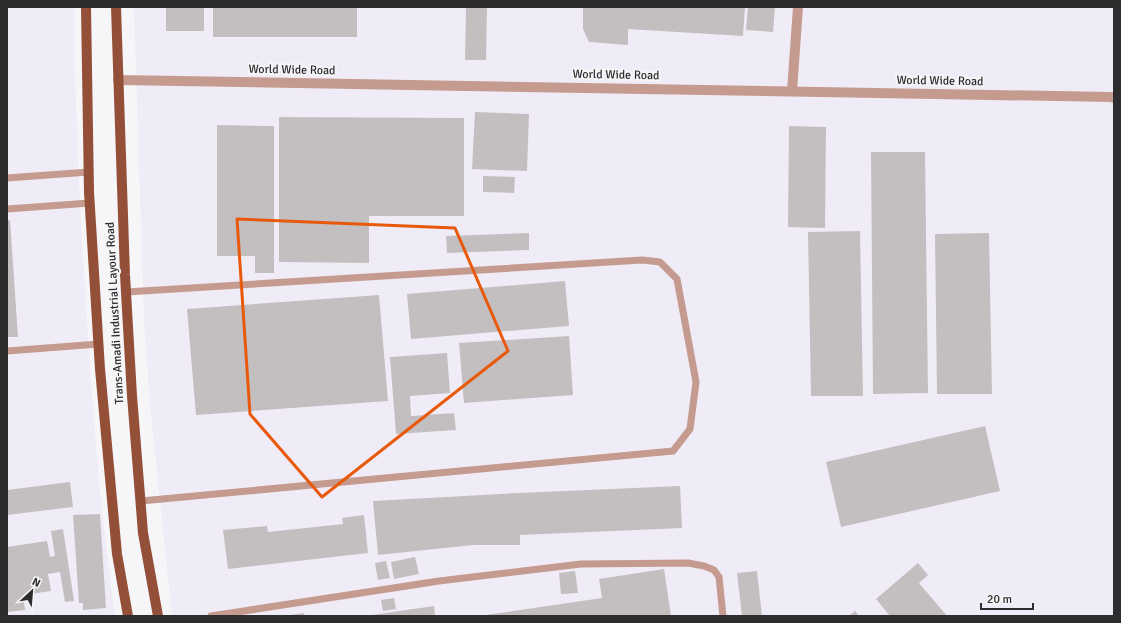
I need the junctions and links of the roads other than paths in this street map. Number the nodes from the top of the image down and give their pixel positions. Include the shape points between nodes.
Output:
1 (86, 7) edge
2 (116, 7) edge
3 (798, 7) edge
4 (118, 80) junction
5 (792, 91) junction
6 (1114, 98) edge
7 (89, 172) junction
8 (7, 178) edge
9 (90, 203) junction
10 (7, 209) edge
11 (126, 292) junction
12 (99, 344) junction
13 (7, 352) edge
14 (141, 500) junction
15 (128, 616) edge
16 (158, 616) edge
17 (211, 616) edge
18 (723, 616) edge

1 - 7 main road, Trans-Amadi Industrial Layour Road
2 - 4 main road, Trans-Amadi Industrial Layour Road
3 - 5 street
4 - 5 street, World Wide Road
4 - 11 main road, Trans-Amadi Industrial Layour Road
5 - 6 street, World Wide Road
7 - 8 lane
7 - 9 main road, Trans-Amadi Industrial Layour Road
9 - 10 lane
9 - 12 main road, Trans-Amadi Industrial Layour Road
11 - 14 main road, Trans-Amadi Industrial Layour Road
11 - 14 lane via 642,260 660,262 677,279 696,382 690,430 673,451
12 - 13 lane
12 - 15 main road, Trans-Amadi Industrial Layour Road via 117,554
14 - 16 main road, Trans-Amadi Industrial Layour Road via 143,533
17 - 18 lane via 581,564 688,563 714,570 720,577

